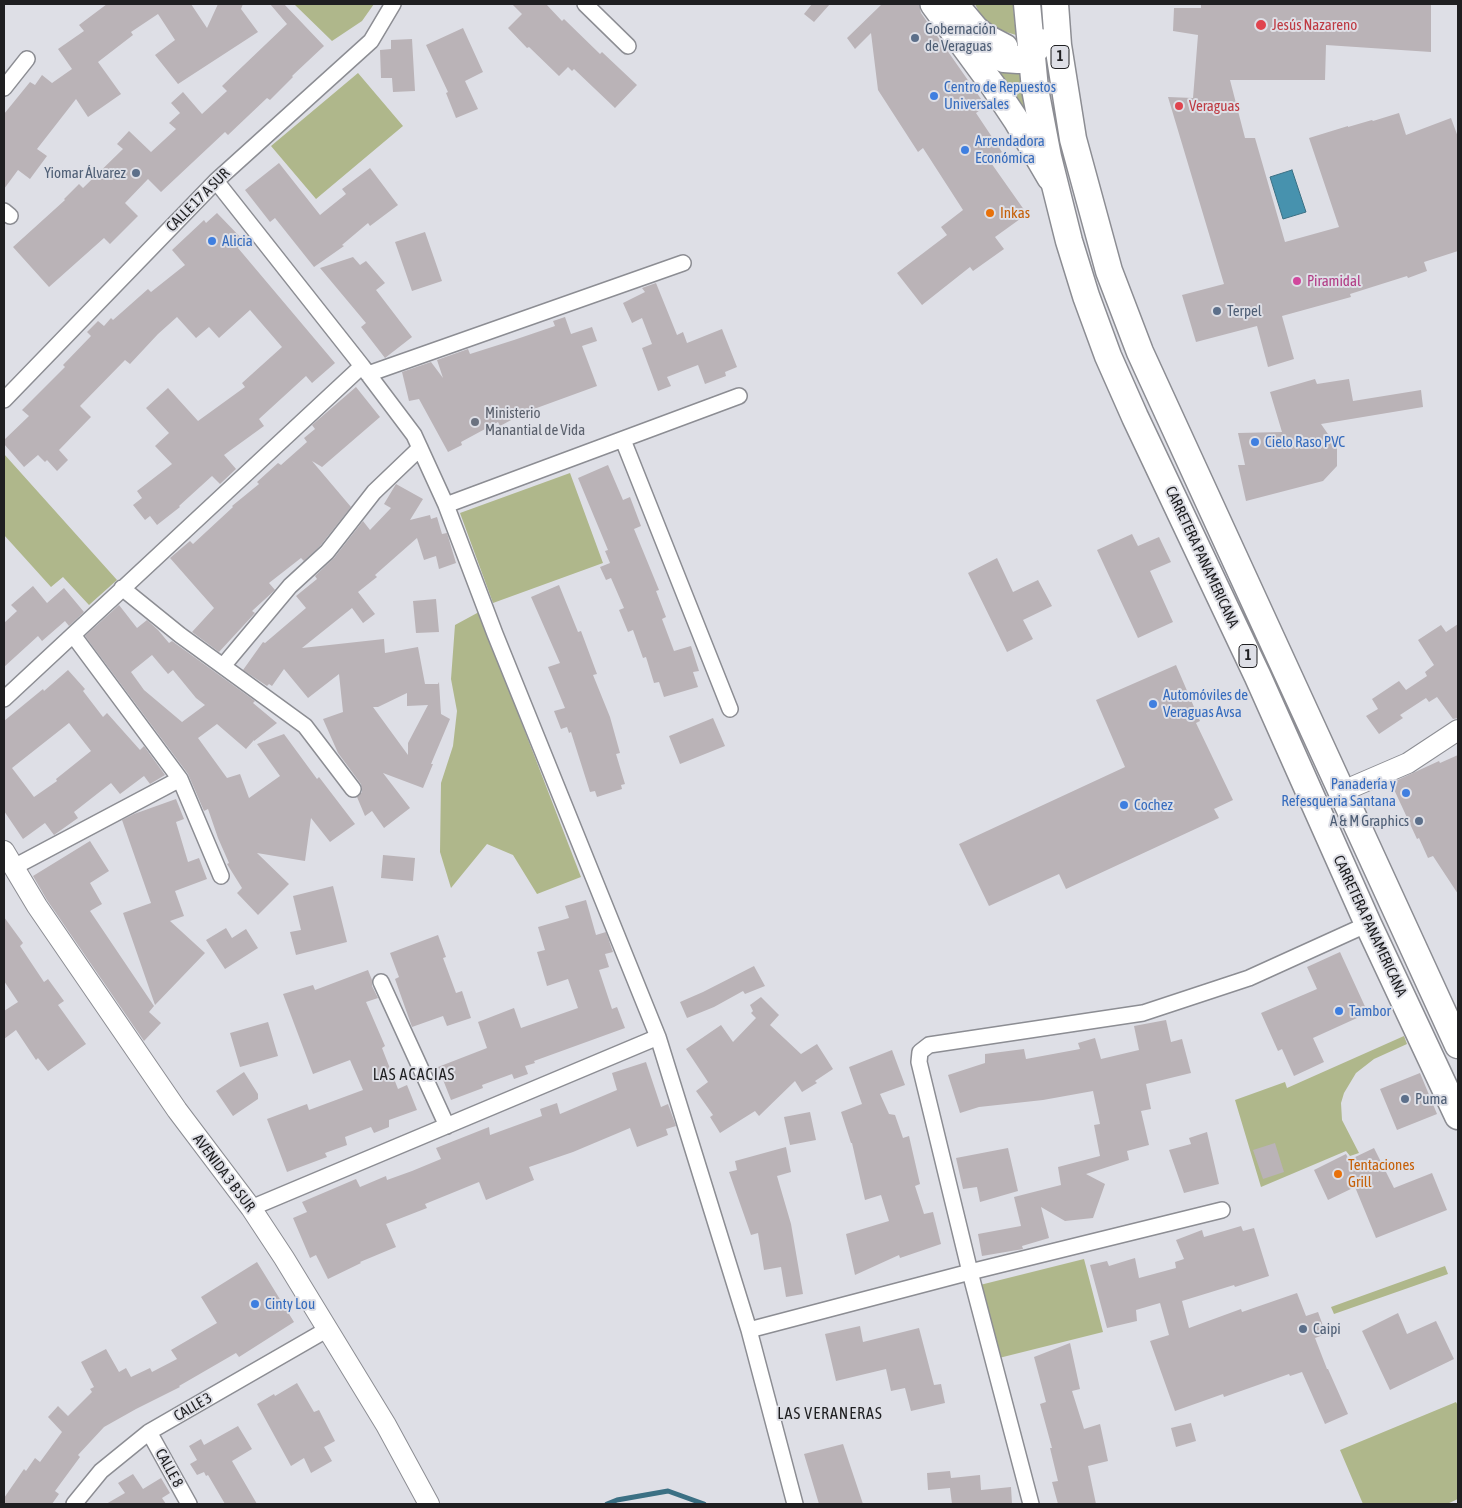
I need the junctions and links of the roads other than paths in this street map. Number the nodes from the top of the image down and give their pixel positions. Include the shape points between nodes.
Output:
1 (393, 4) edge
2 (584, 4) edge
3 (1027, 4) edge
4 (1044, 4) edge
5 (1055, 4) edge
6 (945, 10) edge
7 (628, 46) dead end
8 (1031, 55) junction
9 (28, 59) dead end
10 (4, 88) edge
11 (1048, 157) junction
12 (216, 181) junction
13 (1056, 189) junction
14 (1089, 199) junction
15 (683, 264) dead end
16 (1109, 272) junction
17 (365, 370) junction
18 (739, 396) dead end
19 (4, 400) edge
20 (1135, 417) junction
21 (623, 440) junction
22 (420, 448) junction
23 (446, 506) junction
24 (122, 588) junction
25 (1235, 628) junction
26 (73, 635) junction
27 (223, 666) junction
28 (4, 698) edge
29 (730, 709) dead end
30 (1458, 730) edge
31 (180, 779) junction
32 (353, 789) dead end
33 (1343, 791) junction
34 (7, 857) edge
35 (221, 876) dead end
36 (1368, 924) junction
37 (1391, 973) junction
38 (381, 982) dead end
39 (658, 1038) junction
40 (1458, 1045) edge
41 (1458, 1116) edge
42 (446, 1126) junction
43 (252, 1208) junction
44 (1222, 1210) dead end
45 (970, 1272) junction
46 (328, 1329) junction
47 (749, 1330) junction
48 (149, 1432) junction
49 (74, 1504) edge
50 (189, 1504) edge
51 (430, 1504) edge
52 (794, 1504) edge
53 (1031, 1504) edge

1 - 12 street, CALLE 17 A SUR via 371,41
2 - 7 street
3 - 8 highway, CARRETERA PANAMERICANA / 1
4 - 8 highway via 1041,43
5 - 14 highway, CARRETERA PANAMERICANA / 1 via 1073,139
6 - 8 highway via 980,49 1013,60
6 - 13 main road
8 - 11 highway, CARRETERA PANAMERICANA / 1
8 - 14 highway via 1049,79 1070,162
9 - 10 street
11 - 13 highway, CARRETERA PANAMERICANA / 1
11 - 16 highway via 1065,190 1087,251 1096,264
12 - 17 street
12 - 19 street, CALLE 17 A SUR
13 - 20 highway, CARRETERA PANAMERICANA / 1 via 1086,296
14 - 16 highway, CARRETERA PANAMERICANA / 1
15 - 17 street
16 - 20 highway via 1103,287 1103,301
16 - 33 highway, CARRETERA PANAMERICANA / 1 via 1140,352
17 - 22 street via 414,435
17 - 24 street
18 - 21 street
20 - 25 highway, CARRETERA PANAMERICANA / 1
21 - 23 street
21 - 29 street
22 - 23 street
22 - 27 street via 374,492 327,552 290,586
23 - 39 street
24 - 26 street
24 - 27 street
25 - 33 highway via 1272,686 1318,776
25 - 36 highway, CARRETERA PANAMERICANA / 1
26 - 28 street
26 - 31 street
27 - 32 street via 305,726
30 - 33 street via 1408,763
31 - 34 street
31 - 35 street
33 - 37 highway via 1340,822 1376,915
33 - 40 highway, CARRETERA PANAMERICANA / 1
34 - 43 street, AVENIDA 3 B SUR via 36,906 177,1110
36 - 37 highway, CARRETERA PANAMERICANA / 1
36 - 45 street via 1249,978 1143,1013 929,1045 920,1052 919,1062
37 - 41 highway, CARRETERA PANAMERICANA / 1
38 - 42 street
39 - 42 street
39 - 47 street
42 - 43 street
43 - 46 street, AVENIDA 3 B SUR
44 - 45 street
45 - 47 street
45 - 53 street
46 - 48 street, CALLE 3
46 - 51 street, AVENIDA 3 B SUR
47 - 52 street
48 - 49 street, CALLE 3 via 101,1471
48 - 50 street, CALLE 8

